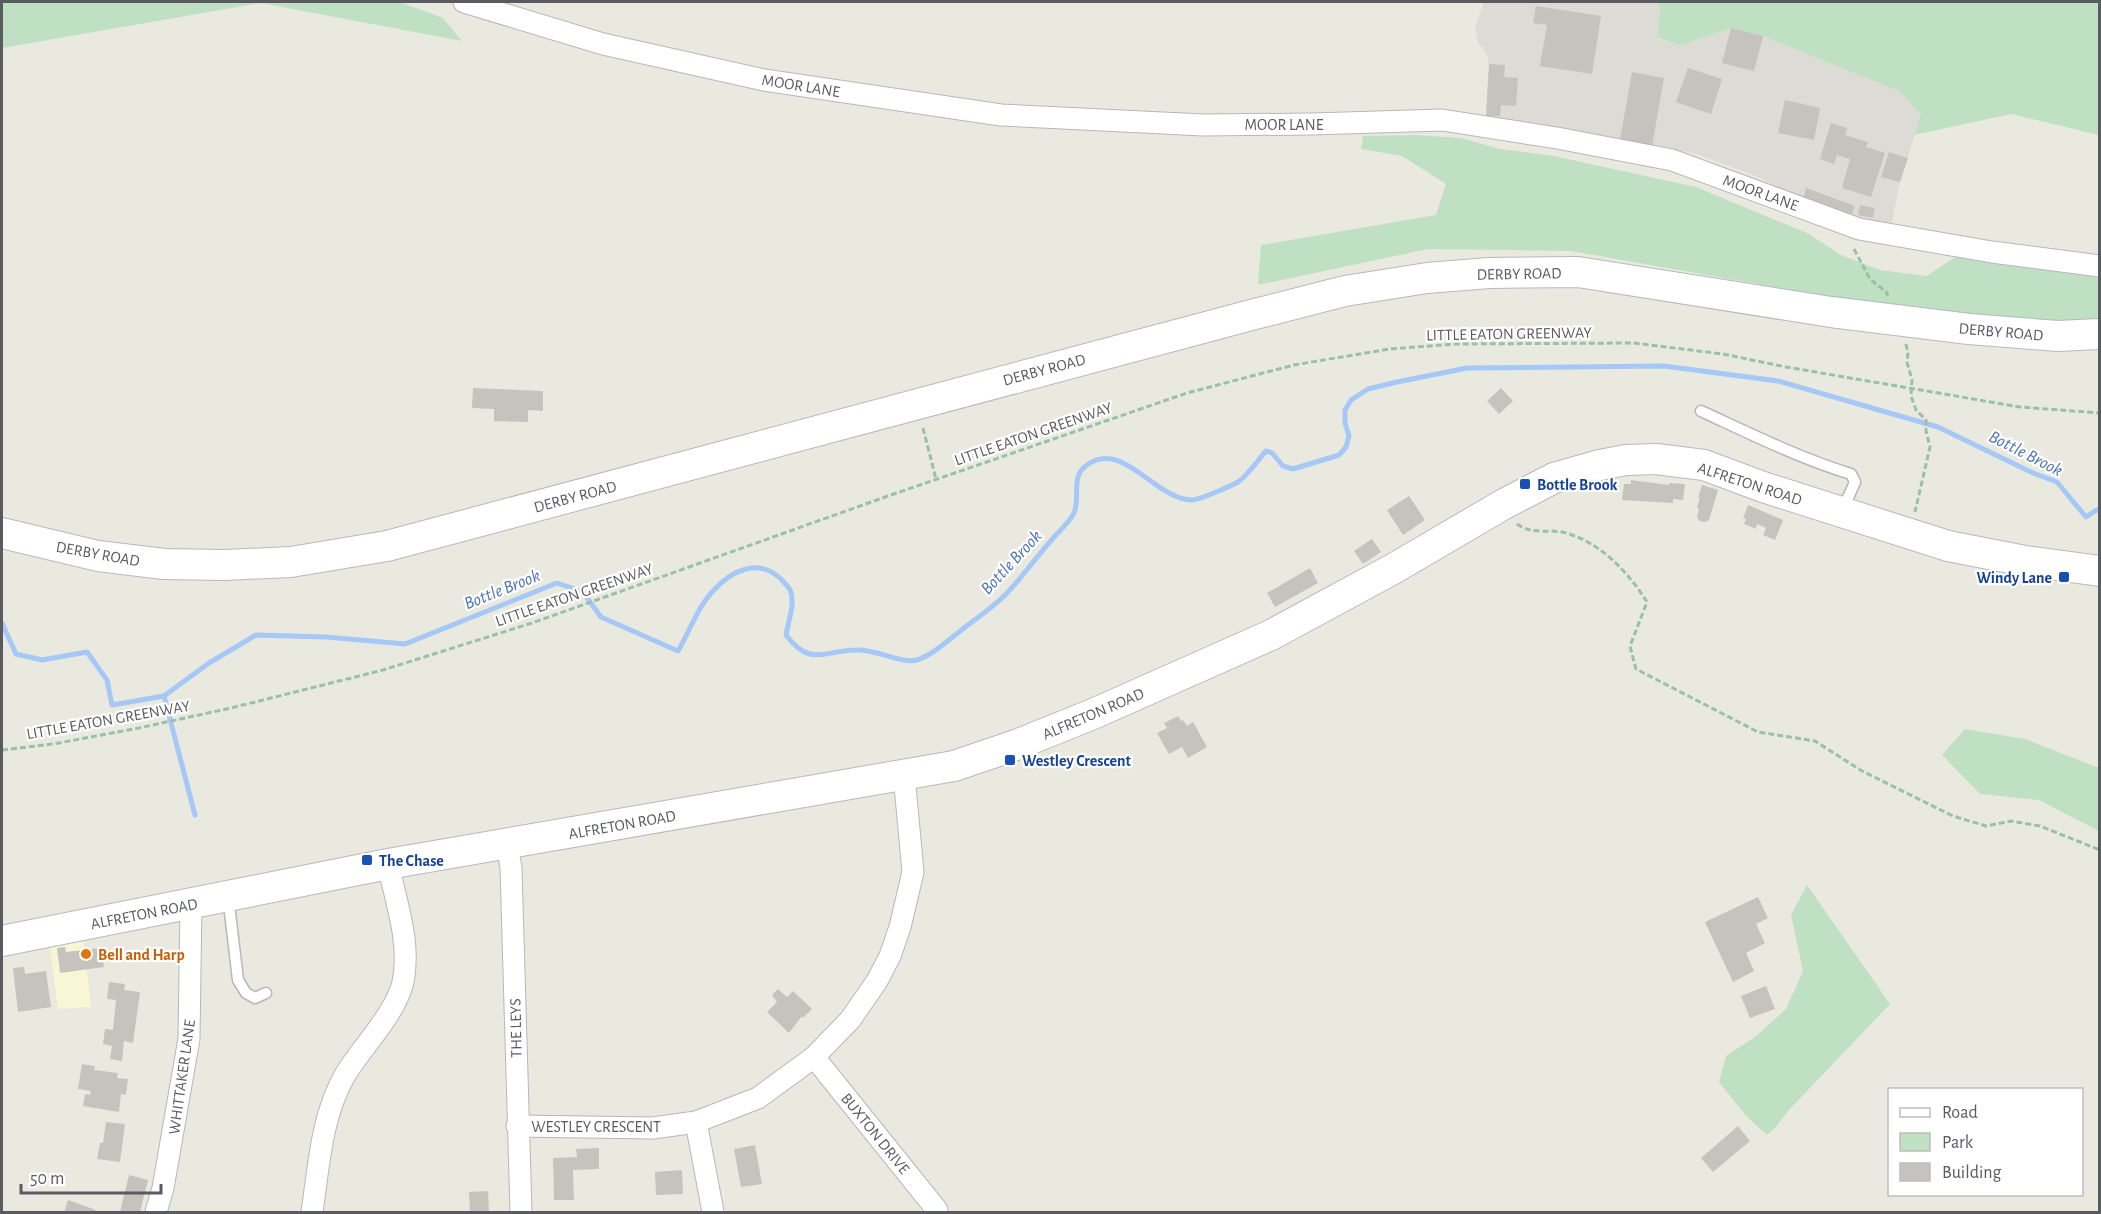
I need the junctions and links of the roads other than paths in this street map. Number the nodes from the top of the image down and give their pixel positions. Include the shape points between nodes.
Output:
1 (464, 2) edge
2 (2100, 266) edge
3 (2100, 334) edge
4 (1701, 411) dead end
5 (1842, 512) junction
6 (2, 532) edge
7 (2100, 571) edge
8 (904, 775) junction
9 (507, 844) junction
10 (388, 864) junction
11 (228, 896) junction
12 (191, 903) junction
13 (2, 941) edge
14 (266, 993) dead end
15 (814, 1057) junction
16 (696, 1122) junction
17 (517, 1126) junction
18 (937, 1210) dead end
19 (156, 1212) edge
20 (312, 1212) edge
21 (521, 1212) edge
22 (713, 1212) edge

1 - 2 street, MOOR LANE via 603,44 764,80 1001,115 1203,124 1442,120 1557,138 1672,160 1859,229
3 - 6 street, DERBY ROAD via 2058,336 1969,330 1578,272 1427,278 1346,291 387,546 291,562 164,564 98,556
4 - 5 lane via 1851,474 1855,482
5 - 7 street, ALFRETON ROAD via 1959,548
5 - 8 street, ALFRETON ROAD via 1704,465 1656,459 1600,465 1554,478 1271,635 1177,677 1016,745 954,766
8 - 9 street, ALFRETON ROAD
8 - 15 street, WESTLEY CRESCENT via 913,872 900,927 877,981 850,1020
9 - 10 street, ALFRETON ROAD
9 - 17 street, THE LEYS via 512,868
10 - 11 street, ALFRETON ROAD
10 - 20 street via 405,945 403,982 391,1008 345,1076 327,1114
11 - 12 street, ALFRETON ROAD
11 - 14 lane via 238,980 246,993 255,998
12 - 13 street, ALFRETON ROAD
12 - 19 street, WHITTAKER LANE via 189,1039
15 - 16 street, WESTLEY CRESCENT via 758,1098
15 - 18 street, BUXTON DRIVE
16 - 17 street, WESTLEY CRESCENT via 653,1128
16 - 22 street
17 - 21 street, THE LEYS

